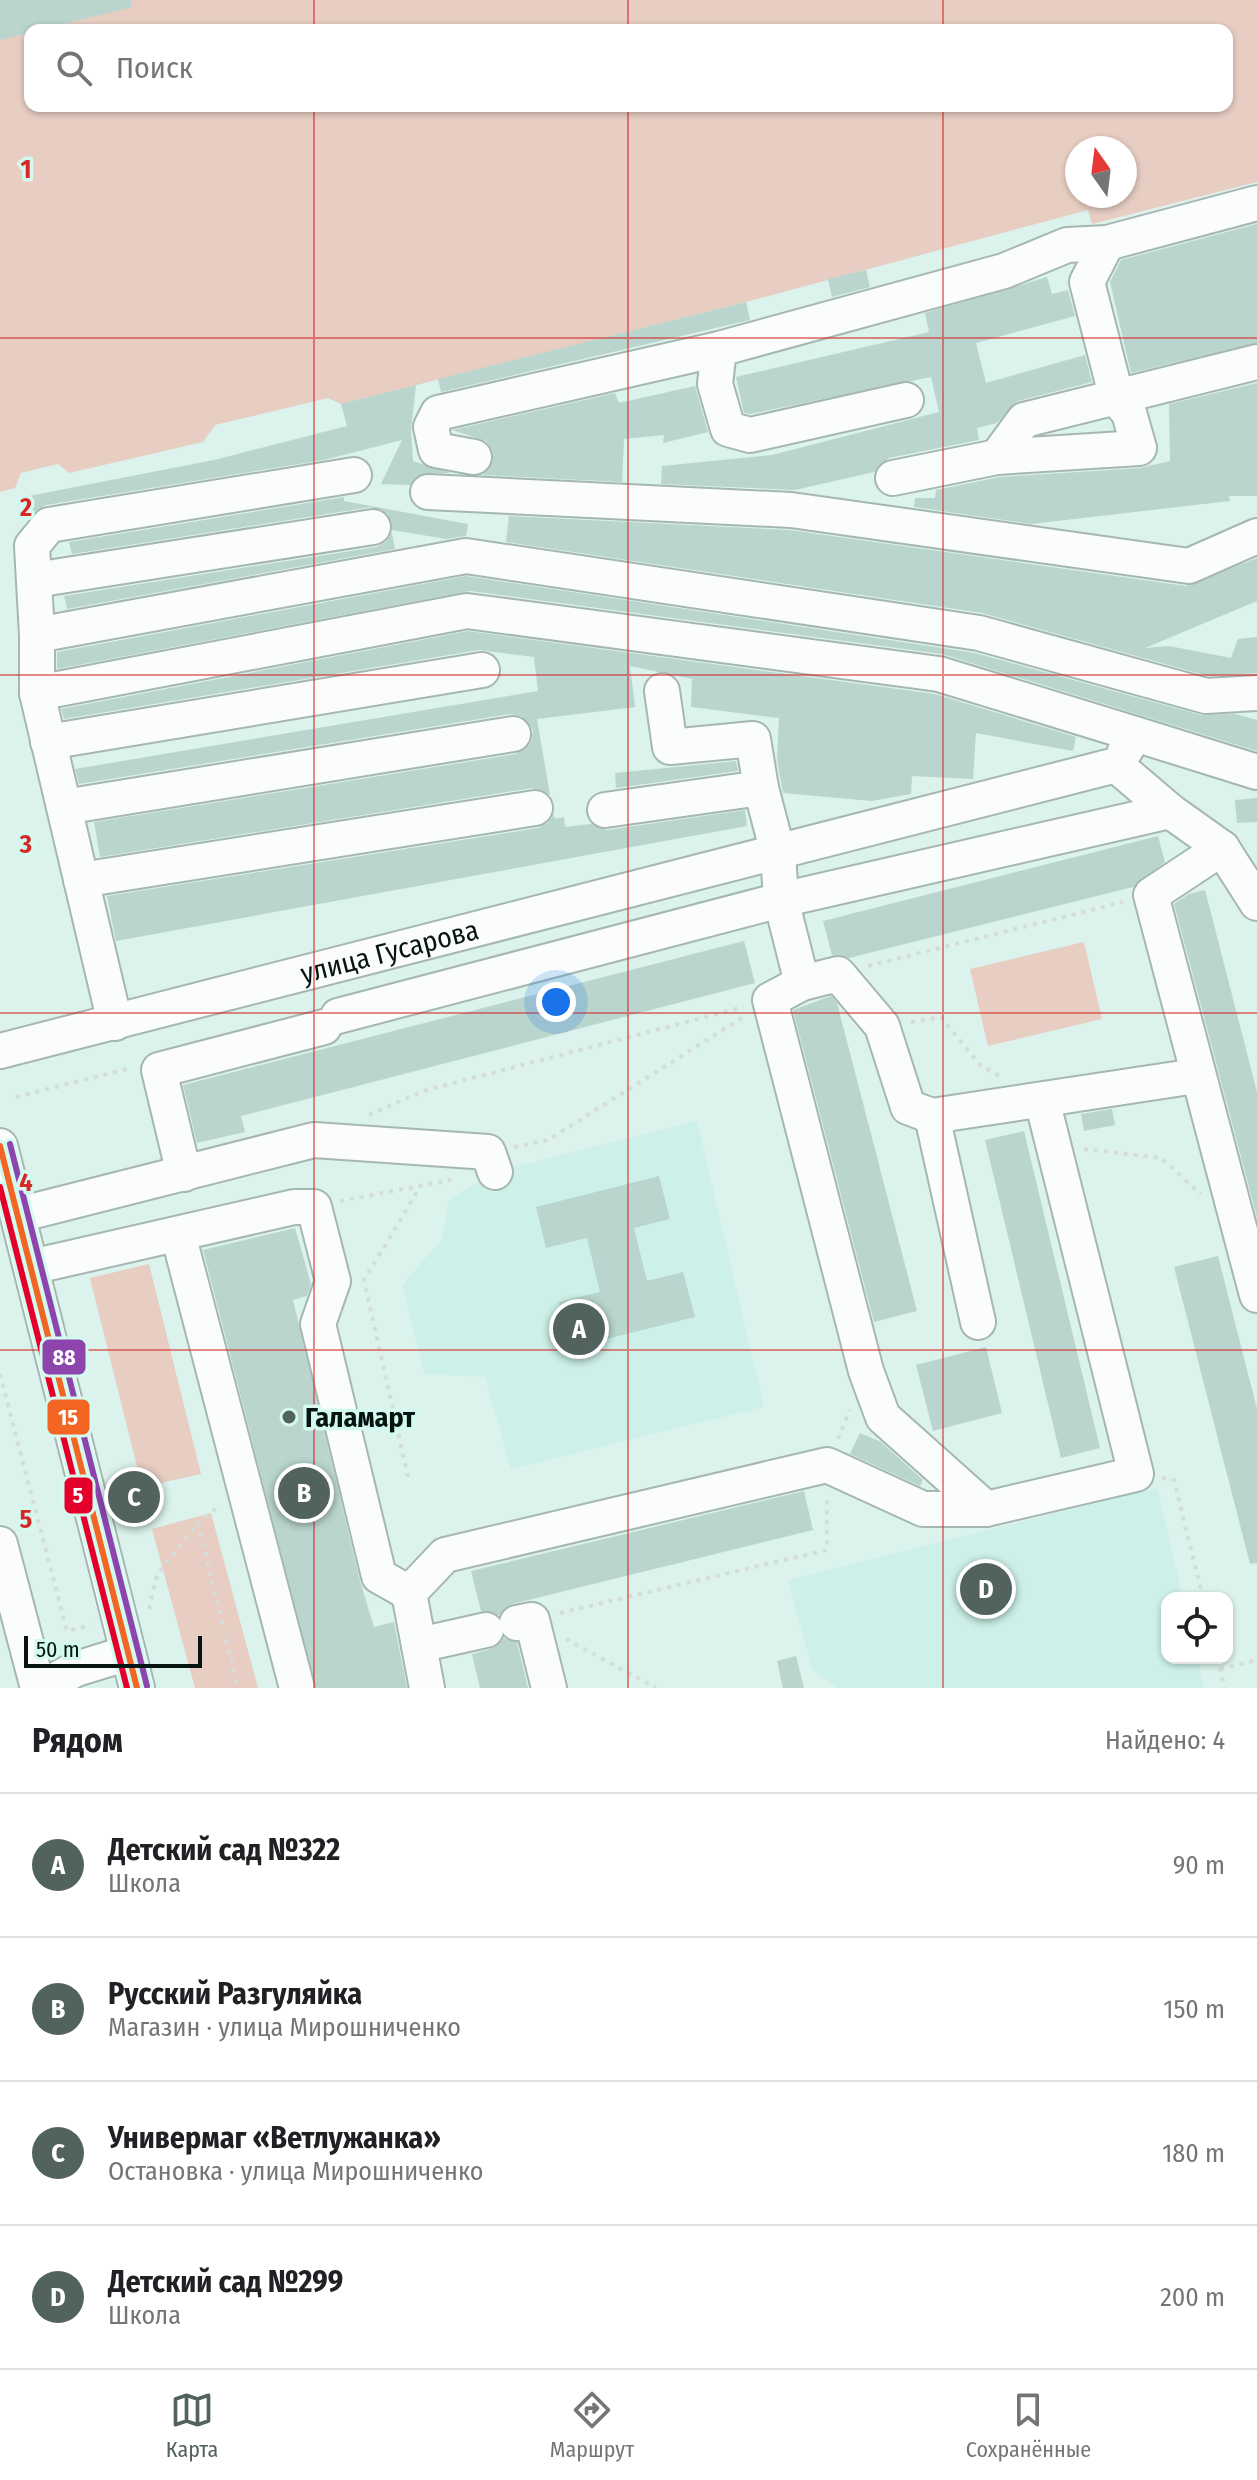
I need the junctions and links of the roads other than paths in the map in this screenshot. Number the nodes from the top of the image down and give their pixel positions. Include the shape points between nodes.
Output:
1 (1257, 203) edge
2 (1107, 243) junction
3 (719, 349) junction
4 (1257, 362) edge
5 (1117, 399) junction
6 (906, 400) dead end
7 (474, 457) dead end
8 (997, 457) junction
9 (354, 475) dead end
10 (893, 478) dead end
11 (428, 492) dead end
12 (373, 527) dead end
13 (1257, 536) edge
14 (35, 580) junction
15 (37, 635) junction
16 (482, 670) dead end
17 (662, 691) dead end
18 (37, 693) junction
19 (1257, 693) edge
20 (513, 734) dead end
21 (1135, 734) junction
22 (48, 742) junction
23 (1116, 765) junction
24 (1257, 772) edge
25 (761, 788) junction
26 (64, 807) junction
27 (535, 808) dead end
28 (605, 810) dead end
29 (1170, 811) junction
30 (1222, 848) junction
31 (778, 853) junction
32 (81, 880) junction
33 (781, 900) junction
34 (1257, 903) edge
35 (802, 983) junction
36 (115, 1023) junction
37 (0, 1051) edge
38 (1196, 1076) junction
39 (1042, 1100) junction
40 (932, 1116) junction
41 (0, 1146) edge
42 (492, 1162) road end
43 (184, 1174) junction
44 (18, 1215) junction
45 (178, 1234) junction
46 (31, 1267) junction
47 (1257, 1295) edge
48 (978, 1322) dead end
49 (986, 1509) junction
50 (0, 1544) edge
51 (409, 1593) junction
52 (419, 1645) junction
53 (128, 1653) junction
54 (40, 1688) edge
55 (137, 1688) edge
56 (297, 1688) edge
57 (427, 1688) edge
58 (549, 1688) edge

1 - 2 street
2 - 3 street via 1067,245 1004,271
2 - 5 street via 1087,282
3 - 6 street via 715,384 728,429 750,435
3 - 7 street via 438,413 431,427 436,450
4 - 5 street
5 - 8 street via 1024,420
5 - 8 street via 1129,413 1139,448
8 - 10 street
9 - 14 street via 49,525 32,546
11 - 13 street via 791,510 1189,566
12 - 14 street
14 - 15 street
15 - 18 street
15 - 19 street via 466,556 979,633 1206,696
16 - 22 street
17 - 25 street via 670,747 753,739
18 - 21 street via 467,611 939,674
18 - 22 street
20 - 26 street
21 - 23 street
21 - 24 street
22 - 26 street
23 - 29 street
23 - 31 street, улица Гусарова
25 - 28 street
25 - 31 street
26 - 32 street
27 - 32 street
29 - 30 street
29 - 33 street
30 - 34 street
30 - 38 street via 1151,895
31 - 33 street
31 - 36 street, улица Гусарова
32 - 36 street
33 - 35 street
33 - 43 street via 159,1070
35 - 40 street via 838,974 882,1026 908,1107
35 - 49 street via 770,1000 866,1371 883,1417
36 - 37 street, улица Гусарова
38 - 39 street
38 - 47 street
39 - 40 street
39 - 49 street via 1136,1474
40 - 48 street
41 - 44 street
42 - 43 street via 314,1140
43 - 44 street
44 - 46 street
45 - 46 street
45 - 51 street via 314,1207 333,1281 318,1324 379,1576
45 - 56 street
46 - 53 street
49 - 51 street via 923,1509 827,1465 445,1555
50 - 54 street
51 - 52 street
52 - 57 street
52 - 58 street via 511,1624
53 - 54 street via 76,1669
53 - 55 street

